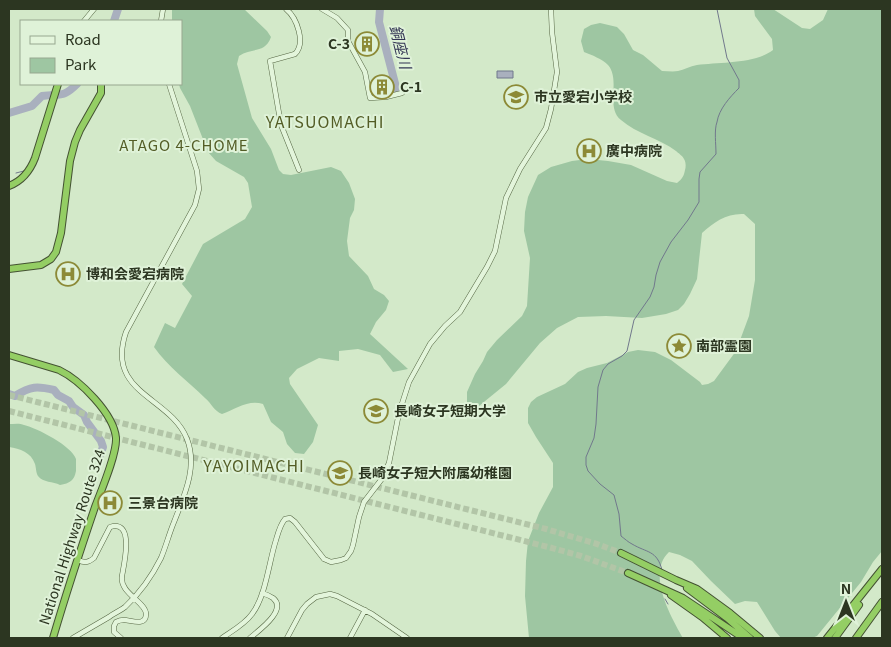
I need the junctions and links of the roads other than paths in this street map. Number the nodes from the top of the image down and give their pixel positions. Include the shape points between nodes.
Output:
1 (94, 9) edge
2 (286, 9) edge
3 (322, 9) edge
4 (552, 9) edge
5 (85, 20) edge
6 (58, 85) edge
7 (101, 85) edge
8 (170, 85) edge
9 (402, 93) dead end
10 (299, 170) dead end
11 (9, 186) edge
12 (9, 269) edge
13 (9, 355) edge
14 (621, 553) tunnel mouth
15 (78, 560) junction
16 (882, 569) edge
17 (628, 573) tunnel mouth
18 (262, 593) junction
19 (134, 598) junction
20 (882, 602) edge
21 (714, 604) junction
22 (365, 610) junction
23 (705, 615) junction
24 (76, 637) edge
25 (53, 638) edge
26 (120, 638) edge
27 (222, 638) edge
28 (250, 638) edge
29 (287, 638) edge
30 (350, 638) edge
31 (407, 638) edge
32 (727, 638) edge
33 (743, 638) edge
34 (750, 638) edge
35 (760, 638) edge
36 (827, 638) edge
37 (835, 638) edge
38 (856, 638) edge

1 - 5 street
2 - 10 street via 299,31 300,46 295,54 270,61 281,125
3 - 9 street via 348,30 348,41 365,72 370,98
4 - 18 street via 557,72 549,119 506,198 495,251 487,268 460,312 430,344 409,382 398,413 389,462 364,502 351,551 346,558 328,562 295,522 286,518 277,534
6 - 11 highway via 31,167 21,179
7 - 12 highway via 101,93 75,142 56,252 52,259 41,265
8 - 19 street via 197,171 197,198 126,332 122,359 128,377 140,392 167,412 181,428 187,438 192,461 190,478 161,557
13 - 15 highway, National Highway Route 324 via 66,374 85,388 112,424 116,440 113,455
14 - 21 highway via 676,580
15 - 19 street via 90,561 110,527 116,525 121,528 126,548 121,578
15 - 25 highway, National Highway Route 324
16 - 36 highway
16 - 37 highway
17 - 23 highway via 674,593
18 - 27 street via 252,614
18 - 28 street via 274,598 275,613
19 - 24 street via 124,608
19 - 26 street via 145,609 146,615 144,620 137,622 116,622 114,632
20 - 38 highway
21 - 34 highway
21 - 35 highway
22 - 29 street via 334,595 319,596 302,610
22 - 30 street
22 - 31 street
23 - 32 highway
23 - 33 highway

